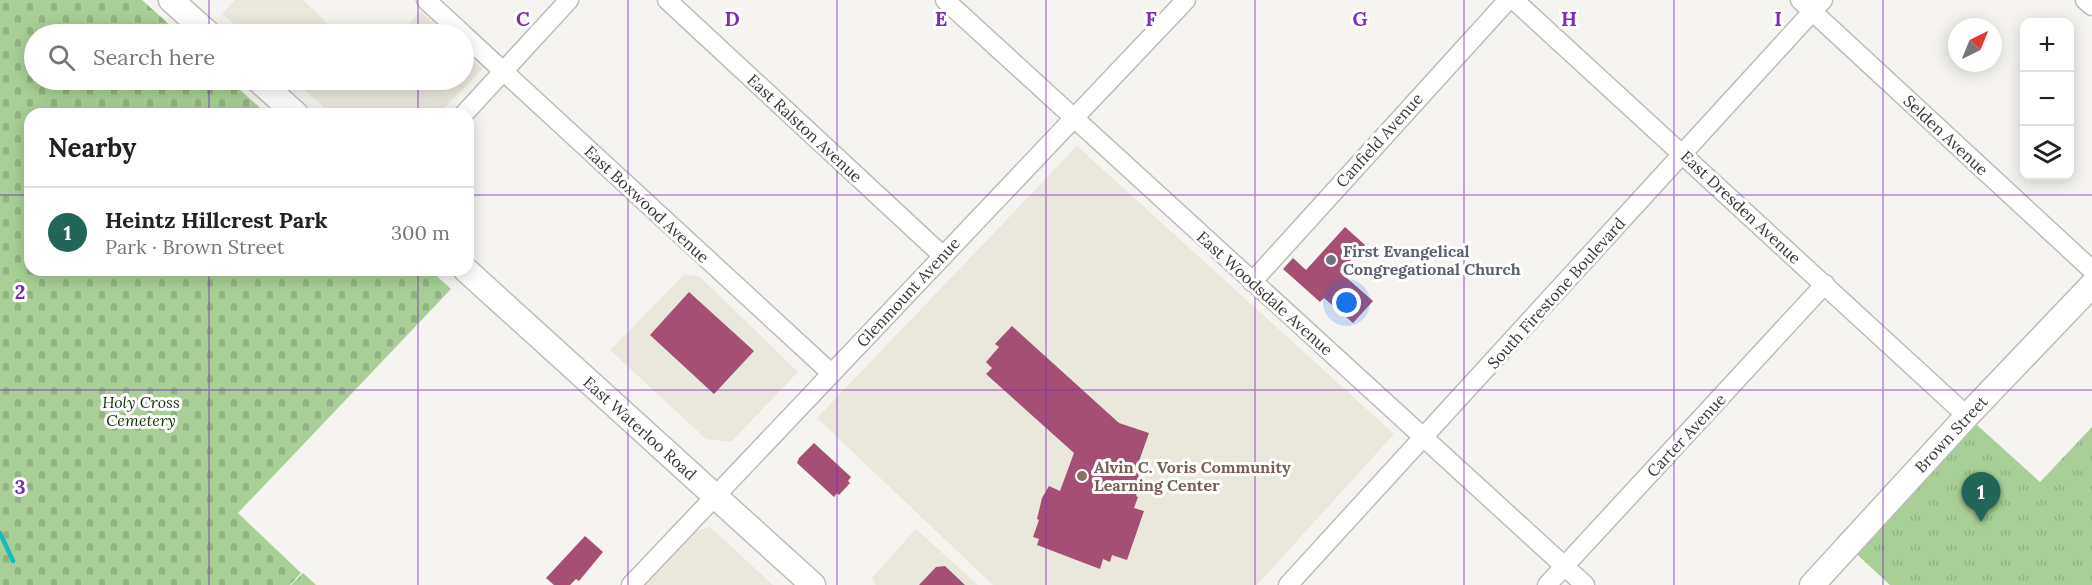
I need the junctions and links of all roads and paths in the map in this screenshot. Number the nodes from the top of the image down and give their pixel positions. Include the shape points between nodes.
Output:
1 (171, 0) edge
2 (426, 0) edge
3 (569, 0) edge
4 (667, 0) edge
5 (945, 0) edge
6 (1186, 0) edge
7 (1508, 0) edge
8 (1514, 0) edge
9 (2085, 0) edge
10 (1812, 4) edge
11 (2092, 6) edge
12 (198, 24) edge
13 (451, 24) edge
14 (474, 45) edge
15 (503, 72) junction
16 (269, 90) edge
17 (289, 108) edge
18 (470, 108) edge
19 (1073, 119) junction
20 (1683, 153) junction
21 (942, 255) junction
22 (2092, 270) edge
23 (473, 276) edge
24 (1252, 282) junction
25 (1826, 284) junction
26 (2092, 285) edge
27 (831, 373) junction
28 (1967, 416) junction
29 (1423, 438) junction
30 (715, 496) junction
31 (1565, 566) junction
32 (632, 585) edge
33 (813, 585) edge
34 (1288, 585) edge
35 (1547, 585) edge
36 (1586, 585) edge
37 (1812, 585) edge

1 - 12 main road
2 - 13 street, East Boxwood Avenue
3 - 15 street
4 - 21 street, East Ralston Avenue
5 - 19 street, East Woodsdale Avenue
6 - 19 street, Glenmount Avenue
7 - 24 street, Canfield Avenue
8 - 20 street, East Dresden Avenue
9 - 11 street
10 - 20 street, South Firestone Boulevard
10 - 22 street, Selden Avenue
14 - 15 street, East Boxwood Avenue
15 - 18 street
15 - 27 street, East Boxwood Avenue
16 - 17 main road
19 - 21 street, Glenmount Avenue
19 - 24 street, East Woodsdale Avenue
20 - 25 street, East Dresden Avenue
20 - 29 street, South Firestone Boulevard
21 - 27 street, Glenmount Avenue
23 - 30 main road, East Waterloo Road
24 - 29 street, East Woodsdale Avenue
25 - 28 street, East Dresden Avenue
25 - 31 street, Carter Avenue
26 - 28 main road, Brown Street
27 - 30 street, Glenmount Avenue
28 - 37 main road, Brown Street
29 - 31 street, East Woodsdale Avenue
29 - 34 street, South Firestone Boulevard
30 - 32 street, Glenmount Avenue
30 - 33 main road, East Waterloo Road
31 - 35 street, Carter Avenue
31 - 36 street, East Woodsdale Avenue

